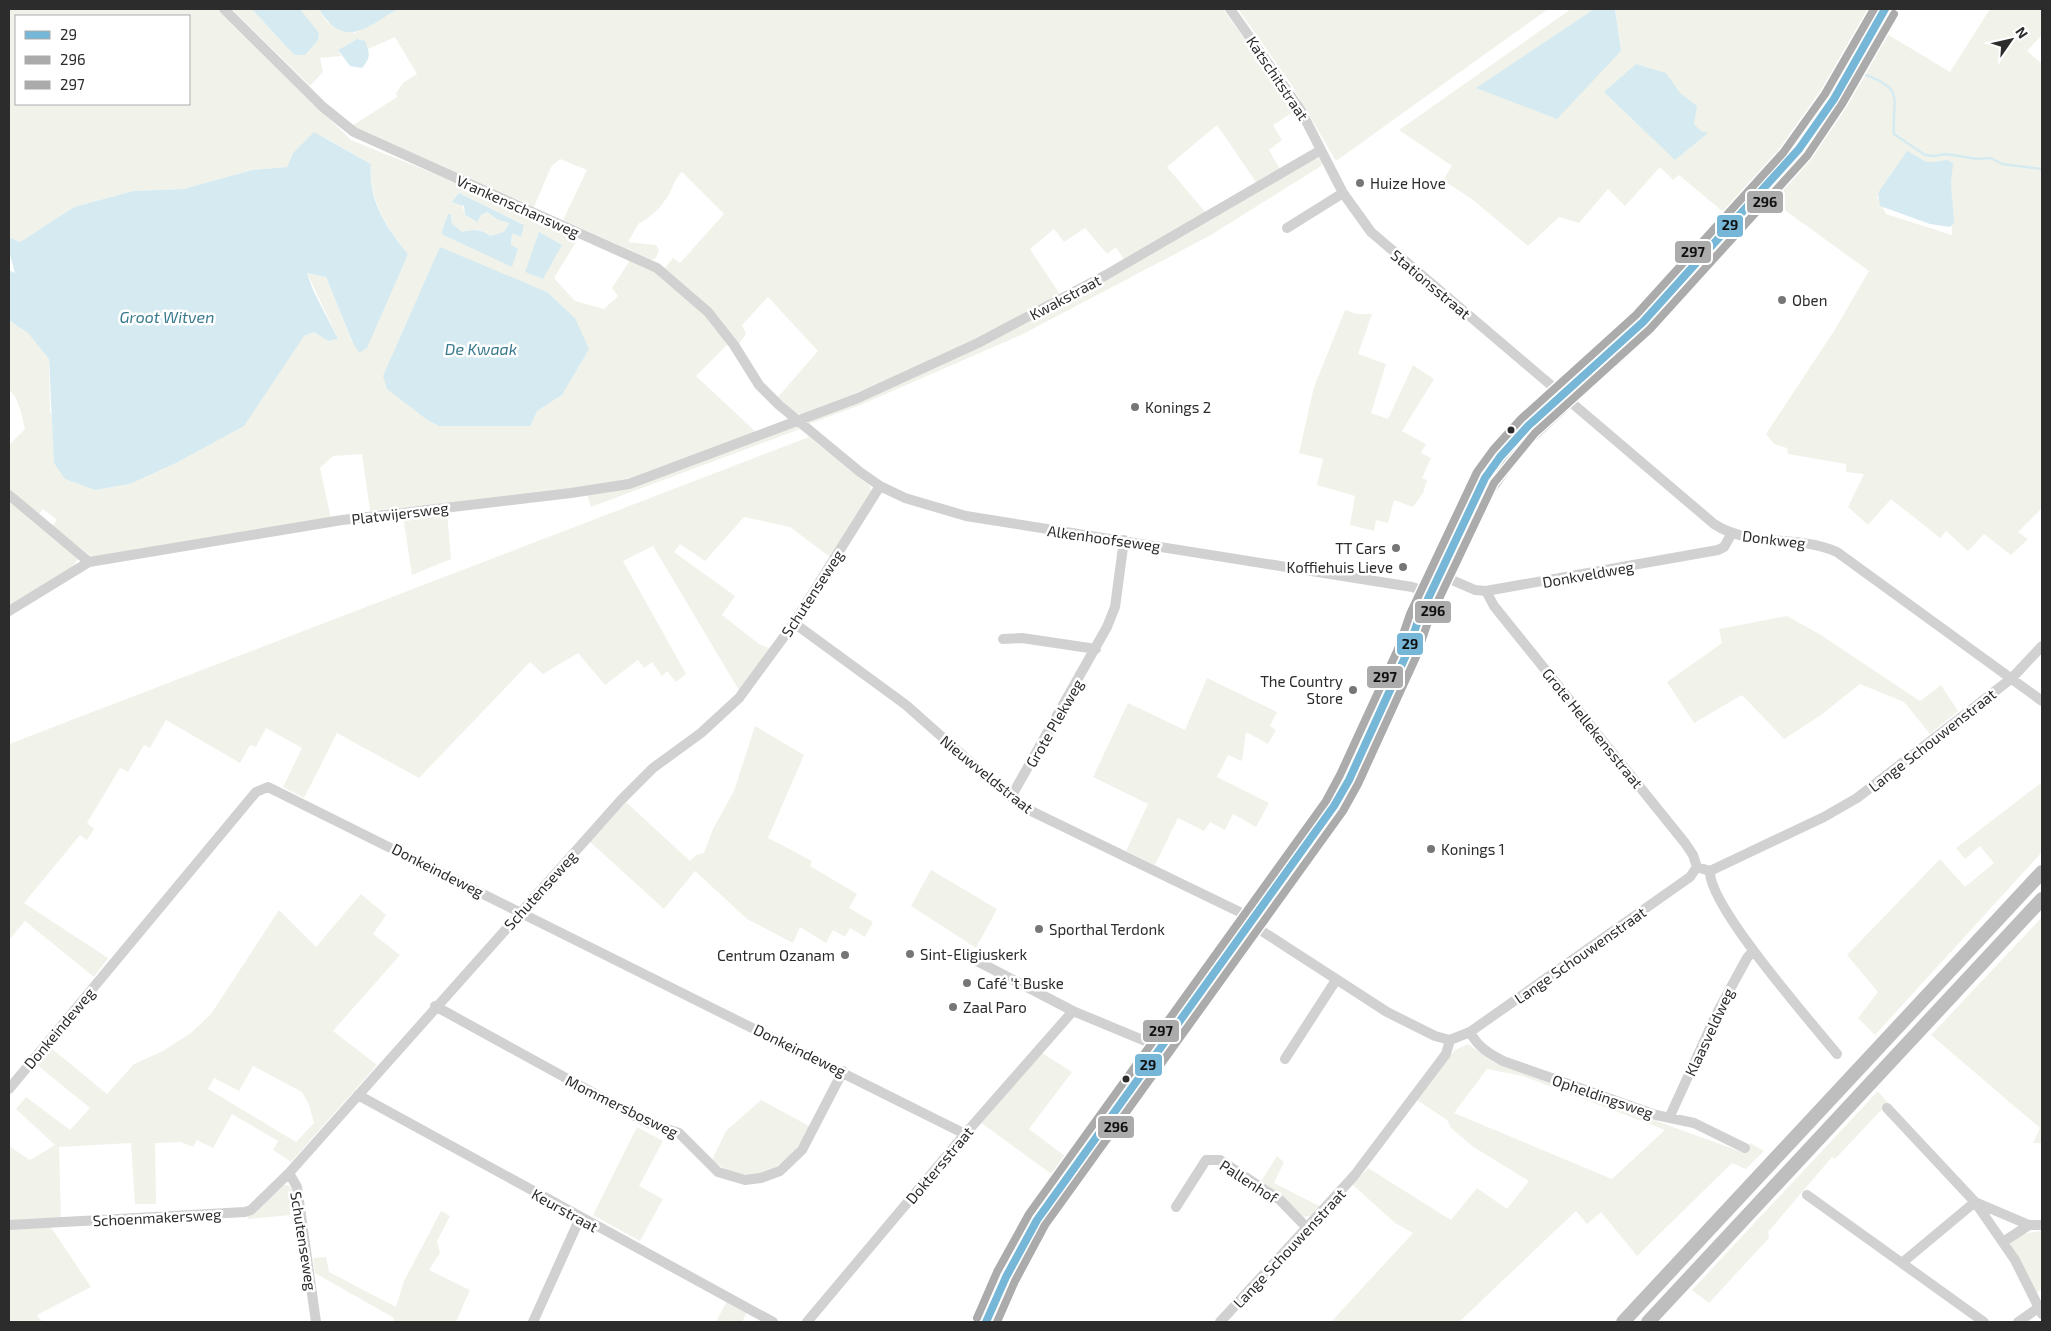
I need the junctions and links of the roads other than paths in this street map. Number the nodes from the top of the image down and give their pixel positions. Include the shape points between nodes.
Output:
1 (224, 9) edge
2 (1230, 9) edge
3 (1885, 9) edge
4 (1321, 150) junction
5 (1343, 193) junction
6 (1287, 228) dead end
7 (1566, 398) junction
8 (796, 420) junction
9 (880, 486) junction
10 (9, 495) edge
11 (1732, 534) junction
12 (1124, 540) junction
13 (89, 562) junction
14 (1442, 576) junction
15 (1486, 591) junction
16 (1433, 594) junction
17 (9, 611) edge
18 (794, 623) junction
19 (1003, 639) dead end
20 (2042, 646) edge
21 (1096, 649) junction
22 (2012, 678) junction
23 (2042, 701) edge
24 (1011, 797) junction
25 (1697, 866) junction
26 (1710, 870) junction
27 (2042, 872) edge
28 (2042, 899) edge
29 (520, 911) junction
30 (1252, 922) junction
31 (1753, 951) junction
32 (977, 961) dead end
33 (1336, 980) junction
34 (435, 1006) junction
35 (1073, 1011) junction
36 (1470, 1032) junction
37 (1450, 1040) junction
38 (1162, 1048) junction
39 (1837, 1054) dead end
40 (1285, 1059) dead end
41 (843, 1071) junction
42 (9, 1089) edge
43 (358, 1096) junction
44 (1887, 1108) dead end
45 (1670, 1116) junction
46 (965, 1134) junction
47 (1745, 1148) dead end
48 (289, 1173) junction
49 (1806, 1195) dead end
50 (1975, 1202) junction
51 (1176, 1208) dead end
52 (580, 1218) junction
53 (9, 1225) edge
54 (2029, 1225) junction
55 (2042, 1226) edge
56 (1308, 1228) junction
57 (2004, 1242) junction
58 (1903, 1262) junction
59 (2040, 1311) edge
60 (316, 1322) edge
61 (533, 1322) edge
62 (773, 1322) edge
63 (807, 1322) edge
64 (986, 1322) edge
65 (1220, 1322) edge
66 (1623, 1322) edge
67 (1648, 1322) edge
68 (1984, 1322) edge
69 (2018, 1322) edge

1 - 8 street, Vrankenschansweg via 323,107 354,132 657,268 708,312 734,344 759,385
2 - 4 street, Katschitstraat via 1300,109
3 - 7 main road via 1850,74 1814,129 1762,192 1739,213 1644,322
4 - 5 street, Stationsstraat
4 - 8 street, Kwakstraat via 1106,275 978,343 858,398
5 - 6 street
5 - 7 street, Stationsstraat via 1370,232
7 - 11 street, Donkweg via 1714,524
7 - 14 main road via 1517,437 1492,468 1474,500
8 - 9 street, Alkenhoofseweg
8 - 13 street, Platwijersweg via 619,486 342,520
9 - 12 street, Alkenhoofseweg via 928,506 966,516
9 - 18 street, Schutenseweg
10 - 13 street
11 - 15 street, Donkveldweg via 1724,547 1718,550
11 - 22 street, Donkweg via 1755,539 1808,542 1837,552
12 - 16 street, Alkenhoofseweg via 1412,587
12 - 21 street, Grote Plekweg via 1115,607
13 - 17 street, Platwijersweg
14 - 15 street, Donkveldweg via 1475,590
14 - 16 main road
15 - 25 street, Grote Hellekensstraat via 1494,606 1685,843
16 - 30 main road via 1349,780
18 - 24 street, Nieuwveldstraat via 906,705
18 - 29 street, Schutenseweg via 729,710 653,768
19 - 21 street via 1022,638
20 - 22 street, Lange Schouwenstraat
21 - 24 street, Grote Plekweg
22 - 23 street, Donkweg
22 - 26 street, Lange Schouwenstraat via 1850,802
24 - 30 street, Nieuwveldstraat via 1049,820
25 - 26 street
25 - 36 street, Lange Schouwenstraat via 1688,879
26 - 31 street via 1711,885
27 - 66 highway
28 - 67 highway
29 - 34 street, Schutenseweg
29 - 41 street, Donkeindeweg
29 - 42 street, Donkeindeweg via 272,787 261,788
30 - 33 street
30 - 38 main road
31 - 39 street
31 - 45 street, Klaasveldweg via 1717,1013
32 - 35 street
33 - 37 street via 1387,1012
33 - 40 street
34 - 41 street, Mommersbosweg via 646,1122 679,1133 718,1172 745,1180 771,1175 794,1159 808,1139
34 - 43 street, Schutenseweg
35 - 38 street
35 - 46 street, Doktersstraat
36 - 37 street, Lange Schouwenstraat
36 - 45 street, Opheldingsweg via 1475,1042 1503,1061 1656,1115
37 - 56 street, Lange Schouwenstraat via 1446,1054 1354,1176
38 - 64 main road via 1037,1220
41 - 46 street, Donkeindeweg
43 - 48 street, Schutenseweg
43 - 52 street, Keurstraat
44 - 50 street
45 - 47 street, Opheldingsweg via 1694,1123
46 - 63 street, Doktersstraat
48 - 53 street, Schoenmakersweg via 258,1204 245,1212
48 - 60 street, Schutenseweg via 297,1187
49 - 58 street
50 - 54 street
50 - 57 street
50 - 58 street
51 - 56 street, Pallenhof via 1206,1160 1220,1160 1280,1200
52 - 61 street
52 - 62 street, Keurstraat
54 - 55 street
54 - 57 street
56 - 65 street, Lange Schouwenstraat
57 - 59 street
58 - 68 street
59 - 69 street

